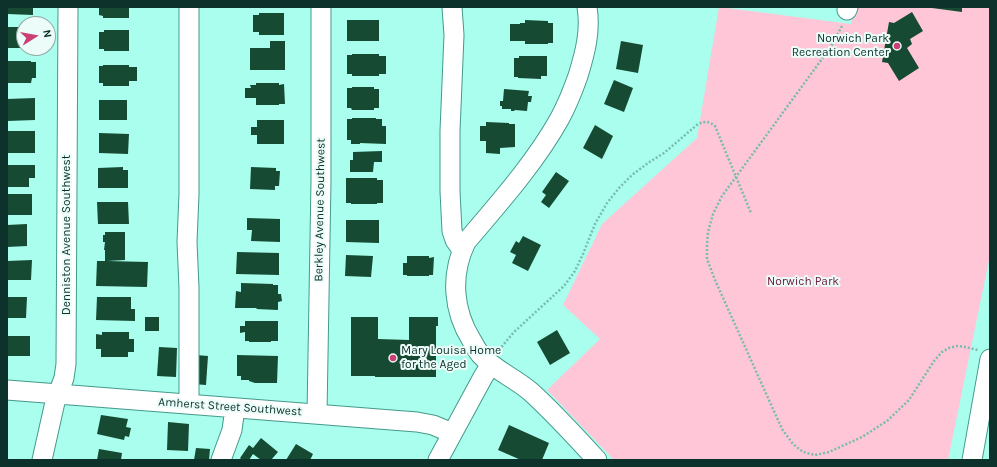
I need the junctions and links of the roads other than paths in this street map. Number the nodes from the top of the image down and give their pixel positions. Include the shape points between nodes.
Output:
1 (68, 7) edge
2 (189, 7) edge
3 (321, 7) edge
4 (452, 7) edge
5 (586, 7) edge
6 (462, 250) junction
7 (987, 356) edge
8 (491, 364) junction
9 (7, 390) edge
10 (58, 394) junction
11 (189, 404) junction
12 (235, 408) junction
13 (317, 414) junction
14 (452, 433) junction
15 (42, 460) edge
16 (221, 460) edge
17 (438, 460) edge
18 (597, 460) edge
19 (972, 460) edge

1 - 10 street, Denniston Avenue Southwest via 66,364
2 - 11 street
3 - 13 street, Berkley Avenue Southwest
4 - 6 street via 454,35 450,198 454,240
5 - 6 street via 588,37 584,59 560,117 513,186
6 - 8 street via 455,284 461,320 480,354
7 - 19 street
8 - 14 street
8 - 18 street via 531,392
9 - 10 street, Amherst Street Southwest
10 - 11 street, Amherst Street Southwest
10 - 15 street, Denniston Avenue Southwest
11 - 12 street, Amherst Street Southwest
12 - 13 street, Amherst Street Southwest
12 - 16 street via 232,430
13 - 14 street, Amherst Street Southwest via 417,422
14 - 17 street

